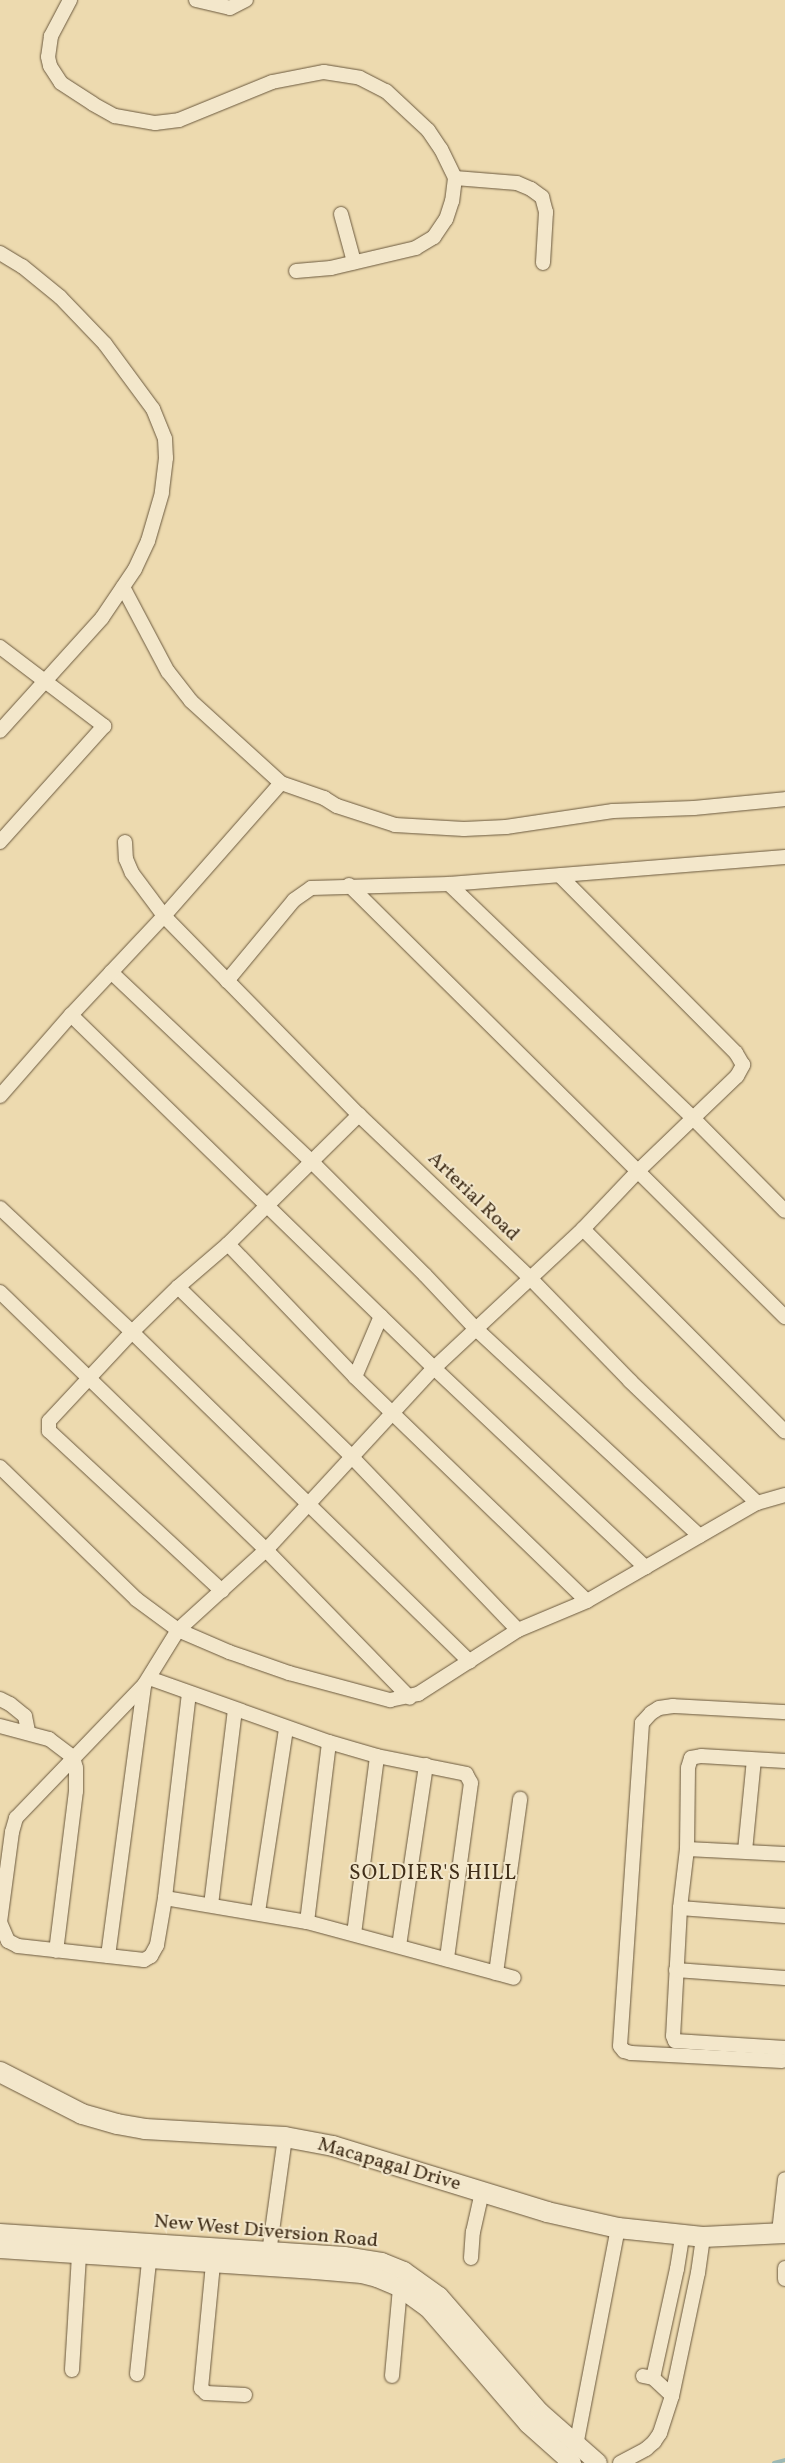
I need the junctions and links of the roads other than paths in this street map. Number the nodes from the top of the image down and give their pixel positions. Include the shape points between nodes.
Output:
1 (70, 0) edge
2 (196, 0) edge
3 (246, 0) edge
4 (455, 178) junction
5 (341, 214) dead end
6 (0, 253) edge
7 (354, 262) junction
8 (542, 263) dead end
9 (296, 271) dead end
10 (123, 587) junction
11 (0, 647) edge
12 (45, 681) junction
13 (0, 731) edge
14 (281, 783) junction
15 (785, 799) edge
16 (0, 842) edge
17 (125, 842) dead end
18 (785, 857) edge
19 (560, 876) junction
20 (449, 884) junction
21 (349, 885) junction
22 (164, 916) junction
23 (111, 972) junction
24 (227, 981) junction
25 (71, 1015) junction
26 (0, 1096) edge
27 (358, 1115) junction
28 (692, 1118) junction
29 (311, 1161) junction
30 (638, 1171) junction
31 (266, 1204) junction
32 (0, 1208) edge
33 (785, 1211) edge
34 (583, 1229) junction
35 (228, 1244) junction
36 (529, 1277) junction
37 (178, 1287) junction
38 (0, 1292) edge
39 (381, 1316) junction
40 (785, 1317) edge
41 (475, 1328) junction
42 (132, 1332) junction
43 (434, 1368) junction
44 (88, 1378) junction
45 (355, 1378) junction
46 (392, 1413) junction
47 (785, 1432) edge
48 (351, 1456) junction
49 (0, 1467) edge
50 (785, 1495) edge
51 (308, 1503) junction
52 (757, 1504) junction
53 (700, 1536) junction
54 (266, 1550) junction
55 (646, 1568) junction
56 (222, 1591) junction
57 (587, 1601) junction
58 (178, 1630) junction
59 (518, 1630) junction
60 (470, 1662) junction
61 (146, 1682) junction
62 (189, 1693) junction
63 (410, 1698) junction
64 (0, 1699) edge
65 (235, 1710) junction
66 (785, 1712) edge
67 (0, 1726) edge
68 (286, 1728) junction
69 (28, 1732) junction
70 (329, 1742) junction
71 (378, 1756) junction
72 (73, 1757) junction
73 (754, 1760) junction
74 (785, 1761) edge
75 (426, 1765) junction
76 (520, 1800) dead end
77 (687, 1849) junction
78 (745, 1851) junction
79 (785, 1854) edge
80 (165, 1898) junction
81 (211, 1905) junction
82 (680, 1908) junction
83 (258, 1912) junction
84 (785, 1916) edge
85 (307, 1922) junction
86 (354, 1934) junction
87 (399, 1946) junction
88 (56, 1951) junction
89 (108, 1956) junction
90 (447, 1959) junction
91 (676, 1970) junction
92 (496, 1973) junction
93 (514, 1978) dead end
94 (785, 1978) edge
95 (783, 2054) edge
96 (0, 2072) edge
97 (285, 2137) junction
98 (785, 2179) edge
99 (482, 2192) junction
100 (618, 2228) junction
101 (0, 2232) edge
102 (782, 2233) edge
103 (682, 2236) junction
104 (703, 2237) junction
105 (0, 2249) edge
106 (79, 2256) junction
107 (471, 2258) dead end
108 (268, 2259) junction
109 (149, 2260) junction
110 (213, 2264) junction
111 (785, 2268) edge
112 (677, 2269) junction
113 (698, 2273) junction
114 (785, 2279) edge
115 (400, 2288) junction
116 (72, 2370) dead end
117 (137, 2374) dead end
118 (392, 2376) dead end
119 (245, 2395) dead end
120 (672, 2396) junction
121 (572, 2458) edge
122 (598, 2463) edge
123 (620, 2463) edge

1 - 4 street via 51,36 50,66 61,83 115,116 154,123 178,120 272,82 324,72 360,78 386,91 428,130
2 - 3 street via 230,8
4 - 7 street via 446,219 434,237 416,248
4 - 8 street via 516,183 542,197 546,212
5 - 7 street
6 - 10 street via 22,266 60,297 105,344 153,409 165,439 165,472 159,503 148,541
7 - 9 street
10 - 12 street via 102,618
10 - 14 street via 168,672 191,701
11 - 12 street
12 - 13 street
12 - 16 street via 104,726
14 - 15 street via 395,825 464,829 506,827 613,811 694,808
14 - 22 street
17 - 22 street, Arterial Road via 126,859 132,873
18 - 19 street
19 - 20 street
19 - 28 street via 736,1053 742,1065 737,1076
20 - 21 street
20 - 28 street
21 - 24 street via 319,886 304,891 274,922
21 - 30 street
22 - 23 street
22 - 24 street, Arterial Road
23 - 25 street
23 - 29 street
24 - 27 street, Arterial Road
25 - 26 street
25 - 31 street
27 - 29 street
27 - 36 street, Arterial Road
28 - 30 street
28 - 33 street
29 - 31 street
29 - 41 street
30 - 34 street
30 - 40 street
31 - 35 street
31 - 39 street
32 - 42 street
34 - 36 street
34 - 47 street
35 - 37 street
35 - 45 street
36 - 41 street
36 - 52 street, Arterial Road
37 - 42 street
37 - 48 street
38 - 44 street
39 - 43 street
39 - 45 street
41 - 43 street
41 - 53 street
42 - 44 street
42 - 51 street
43 - 46 street
43 - 55 street
44 - 54 street
44 - 56 street via 50,1421 49,1431
45 - 46 street
46 - 48 street
46 - 57 street
48 - 51 street
48 - 59 street
49 - 58 street via 136,1599
50 - 52 street
51 - 54 street
51 - 60 street
52 - 53 street
53 - 55 street
54 - 56 street
54 - 63 street
55 - 57 street
56 - 58 street
57 - 59 street
58 - 61 street
58 - 63 street via 289,1673 374,1697 390,1700
59 - 60 street
60 - 63 street
61 - 62 street
61 - 72 street
61 - 89 street
62 - 65 street
62 - 80 street
64 - 69 street via 25,1716
65 - 68 street
65 - 81 street
66 - 95 street via 673,1706 659,1708 642,1723 620,2046 631,2054
67 - 69 street
68 - 70 street
68 - 83 street
69 - 72 street via 49,1738
70 - 71 street
70 - 85 street
71 - 75 street
71 - 86 street
72 - 88 street via 76,1791
72 - 88 street via 13,1824 0,1922 8,1941 18,1946
73 - 74 street
73 - 77 street via 691,1758 688,1768
73 - 78 street
75 - 87 street
75 - 90 street via 466,1774 471,1783
76 - 92 street
77 - 78 street
77 - 82 street
78 - 79 street
80 - 81 street
80 - 89 street via 157,1946 151,1956 144,1960
81 - 83 street
82 - 84 street
82 - 91 street
83 - 85 street
85 - 86 street
86 - 87 street
87 - 90 street
88 - 89 street
90 - 92 street
91 - 94 street
91 - 95 street via 675,2041
92 - 93 street
96 - 97 main road, Macapagal Drive via 82,2114 117,2124 145,2129
97 - 99 main road, Macapagal Drive via 333,2146
97 - 108 street
98 - 102 street
99 - 100 main road, Macapagal Drive via 547,2212
99 - 107 street
100 - 103 main road, Macapagal Drive
100 - 121 street
101 - 108 street, New West Diversion Road
102 - 104 main road, Macapagal Drive
103 - 104 main road, Macapagal Drive
103 - 112 street
104 - 113 street
105 - 106 street, New West Diversion Road
106 - 109 street, New West Diversion Road
106 - 116 street
108 - 110 street, New West Diversion Road
108 - 115 street, New West Diversion Road via 362,2274
108 - 121 street, New West Diversion Road via 364,2258 404,2271 422,2282 455,2312 540,2412
109 - 110 street, New West Diversion Road
109 - 117 street
110 - 119 street via 201,2388 206,2393
111 - 114 street
112 - 113 street
112 - 120 street via 648,2377
113 - 120 street
115 - 118 street
115 - 121 street, New West Diversion Road via 428,2308 528,2424
120 - 123 street via 654,2442
121 - 122 street, New West Diversion Road

